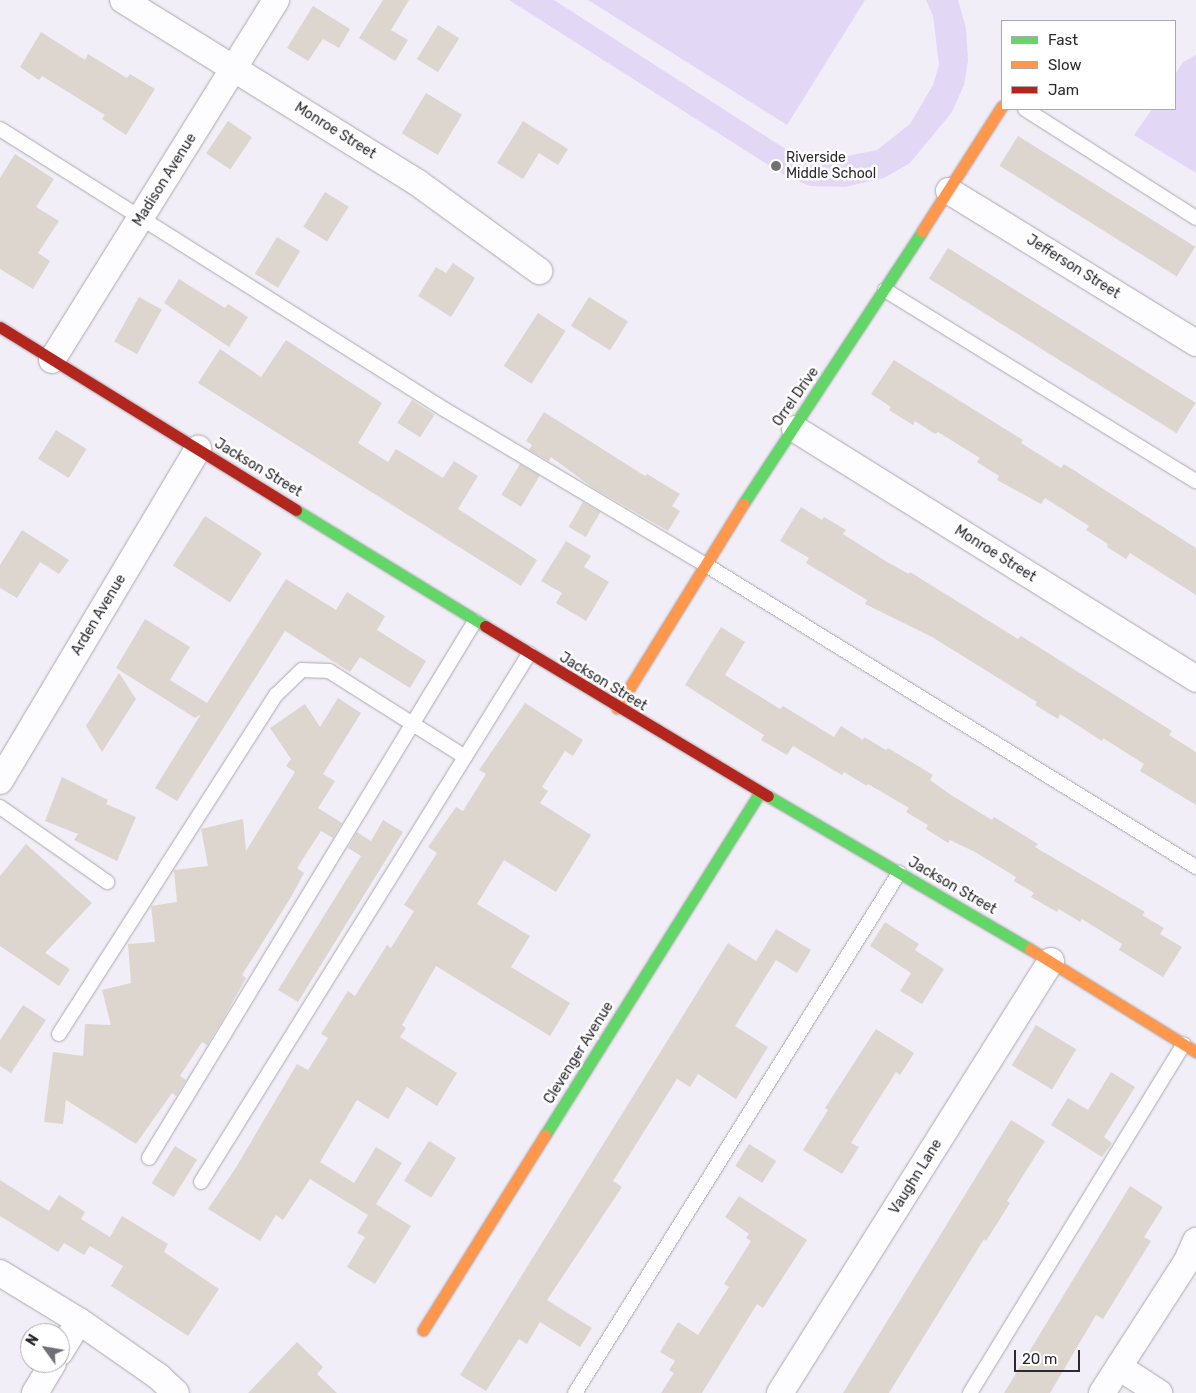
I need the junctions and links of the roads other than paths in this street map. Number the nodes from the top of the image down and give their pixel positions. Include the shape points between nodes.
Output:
1 (123, 0) edge
2 (276, 0) edge
3 (234, 68) junction
4 (1001, 108) edge
5 (1027, 110) edge
6 (0, 128) edge
7 (949, 191) junction
8 (142, 216) junction
9 (1196, 218) edge
10 (539, 271) dead end
11 (885, 290) junction
12 (0, 327) edge
13 (1196, 343) edge
14 (52, 360) junction
15 (795, 429) junction
16 (198, 449) junction
17 (1196, 481) edge
18 (706, 566) junction
19 (474, 621) junction
20 (529, 654) junction
21 (1196, 679) edge
22 (617, 708) junction
23 (412, 724) junction
24 (465, 756) junction
25 (0, 781) edge
26 (760, 792) junction
27 (0, 807) edge
28 (1196, 866) edge
29 (899, 872) junction
30 (108, 882) dead end
31 (1051, 962) junction
32 (59, 1034) dead end
33 (1192, 1048) edge
34 (149, 1158) dead end
35 (201, 1182) dead end
36 (1196, 1241) edge
37 (0, 1272) edge
38 (78, 1321) junction
39 (423, 1330) dead end
40 (70, 1335) edge
41 (1119, 1367) junction
42 (47, 1373) edge
43 (35, 1393) edge
44 (176, 1393) edge
45 (575, 1393) edge
46 (780, 1393) edge
47 (970, 1393) edge
48 (1102, 1393) edge
49 (1159, 1393) edge

1 - 3 street, Monroe Street
2 - 3 street, Madison Avenue
3 - 8 street, Madison Avenue
3 - 10 street, Monroe Street via 418,183
4 - 7 street, Orrel Drive
5 - 9 lane
6 - 8 lane
7 - 11 street, Orrel Drive
7 - 13 street, Jefferson Street
8 - 14 street, Madison Avenue
8 - 18 lane via 444,409
11 - 15 street, Orrel Drive
11 - 17 lane
12 - 14 street, Jackson Street
14 - 16 street, Jackson Street
15 - 18 street, Orrel Drive via 762,473
15 - 21 street, Monroe Street
16 - 19 street, Jackson Street
16 - 25 street, Arden Avenue
18 - 22 street, Orrel Drive
18 - 28 lane
19 - 20 street, Jackson Street
19 - 23 lane
20 - 22 street, Jackson Street
20 - 24 lane
22 - 26 street, Jackson Street
23 - 24 lane
23 - 32 lane via 329,671 302,670 276,694
23 - 34 lane
24 - 35 lane
26 - 29 street, Jackson Street
26 - 39 street, Clevenger Avenue
27 - 30 lane
29 - 31 street, Jackson Street
29 - 45 lane
31 - 33 street, Jackson Street
31 - 46 street, Vaughn Lane
33 - 47 lane
36 - 41 street via 1187,1261
37 - 38 street
38 - 40 street
38 - 44 street via 159,1377
41 - 48 street
41 - 49 street
42 - 43 street

